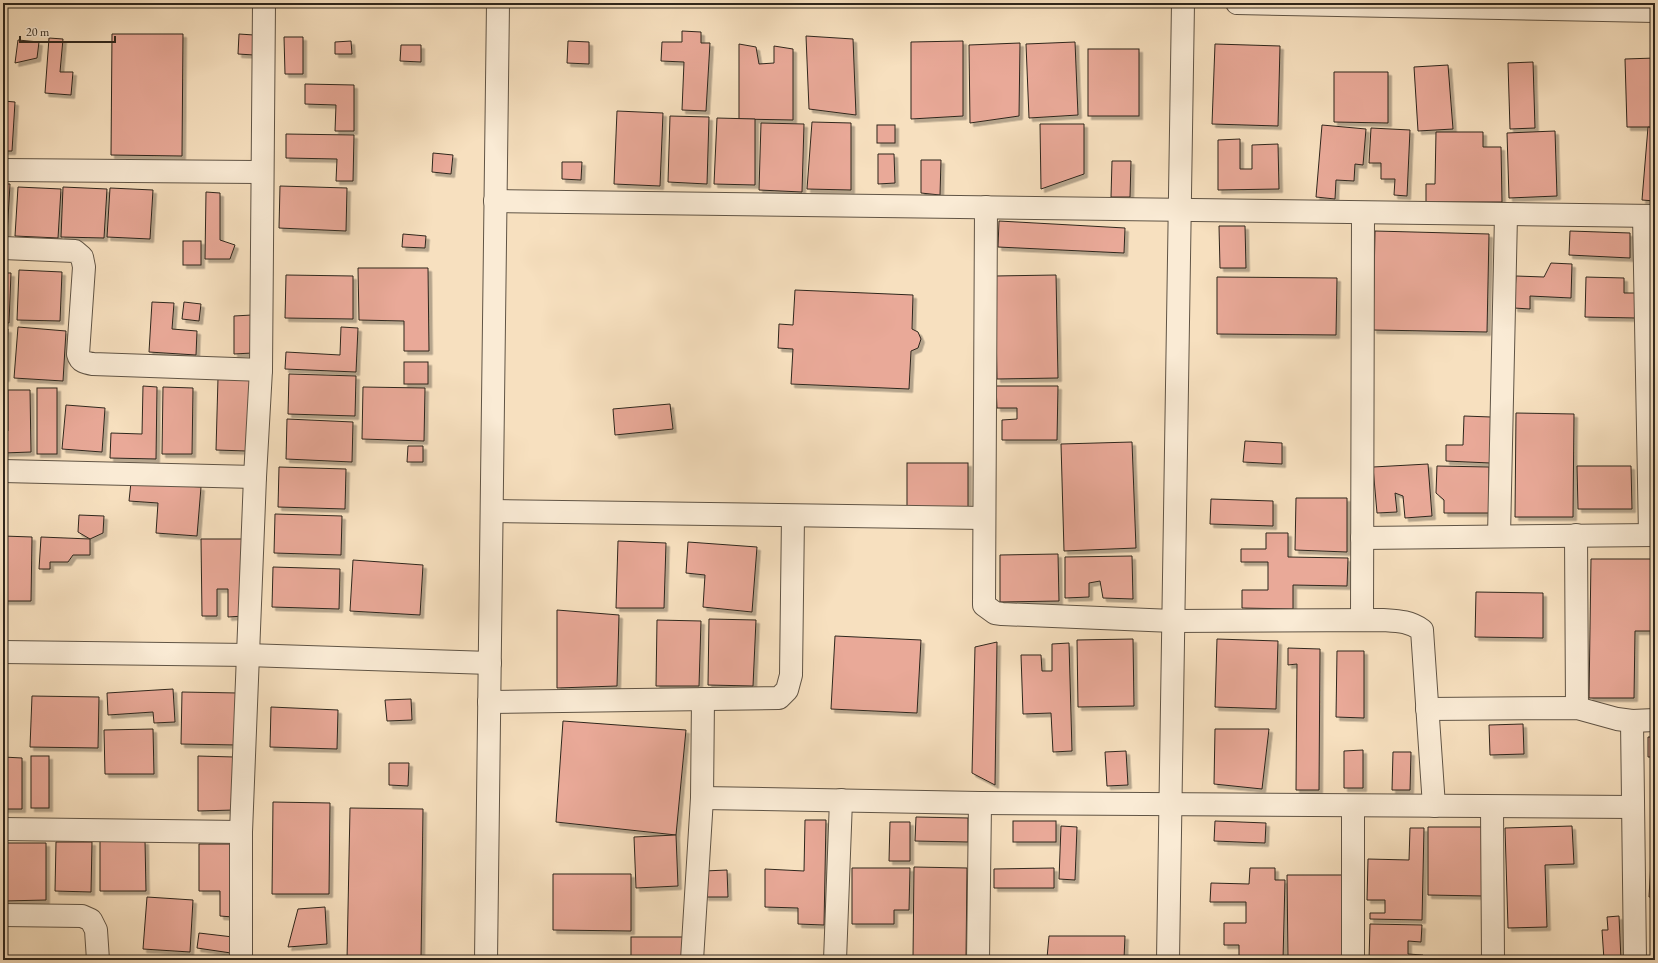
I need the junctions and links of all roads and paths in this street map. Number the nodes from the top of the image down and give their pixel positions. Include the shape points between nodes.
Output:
1 (264, 3) edge
2 (498, 3) edge
3 (1182, 3) edge
4 (1237, 3) edge
5 (1645, 8) edge
6 (3, 170) edge
7 (262, 172) junction
8 (496, 201) junction
9 (986, 207) junction
10 (1180, 210) junction
11 (1363, 213) junction
12 (1506, 215) junction
13 (1649, 216) edge
14 (3, 248) edge
15 (261, 370) junction
16 (3, 471) edge
17 (255, 477) junction
18 (492, 511) junction
19 (793, 516) junction
20 (984, 518) junction
21 (1576, 535) junction
22 (1653, 535) edge
23 (1499, 536) junction
24 (1362, 538) junction
25 (1362, 620) junction
26 (1173, 621) junction
27 (3, 652) edge
28 (249, 655) junction
29 (490, 663) junction
30 (703, 699) junction
31 (489, 702) junction
32 (1577, 708) junction
33 (1427, 709) junction
34 (1655, 720) edge
35 (1632, 721) junction
36 (702, 798) junction
37 (841, 800) junction
38 (980, 803) junction
39 (1171, 805) junction
40 (1353, 806) junction
41 (1434, 806) junction
42 (1492, 806) junction
43 (1633, 807) junction
44 (3, 829) edge
45 (240, 832) junction
46 (3, 915) edge
47 (98, 960) edge
48 (241, 960) edge
49 (486, 960) edge
50 (692, 960) edge
51 (836, 960) edge
52 (978, 960) edge
53 (1168, 960) edge
54 (1353, 960) edge
55 (1493, 960) edge
56 (1634, 960) edge

1 - 7 street
2 - 8 street
3 - 10 street
4 - 5 street
6 - 7 street
7 - 15 street
8 - 9 street
8 - 18 street
9 - 10 street
9 - 20 street
10 - 11 street
10 - 26 street
11 - 12 street
11 - 24 street
12 - 13 street
12 - 23 street
13 - 22 street
14 - 15 street via 76,251 82,256 84,267 78,354 84,362
15 - 17 street
16 - 17 street
17 - 28 street
18 - 19 street
18 - 29 street
19 - 20 street
19 - 30 street via 791,675 787,690 779,698
20 - 26 street via 984,605 995,613
21 - 22 street
21 - 23 street
21 - 32 street
23 - 24 street
24 - 25 street
25 - 26 street
25 - 33 street via 1406,621 1422,630
26 - 39 street
27 - 28 street
28 - 29 street
28 - 45 street
29 - 31 street
30 - 31 street
30 - 36 street
31 - 49 street
32 - 33 street
32 - 35 street
33 - 41 street
34 - 35 street
35 - 43 street
36 - 37 street
36 - 50 street
37 - 38 street
37 - 51 street
38 - 39 street
38 - 52 street
39 - 40 street
39 - 53 street
40 - 41 street
40 - 54 street
41 - 42 street
42 - 43 street
42 - 55 street
43 - 56 street
44 - 45 street
45 - 48 street
46 - 47 street via 82,916 90,920 96,930

